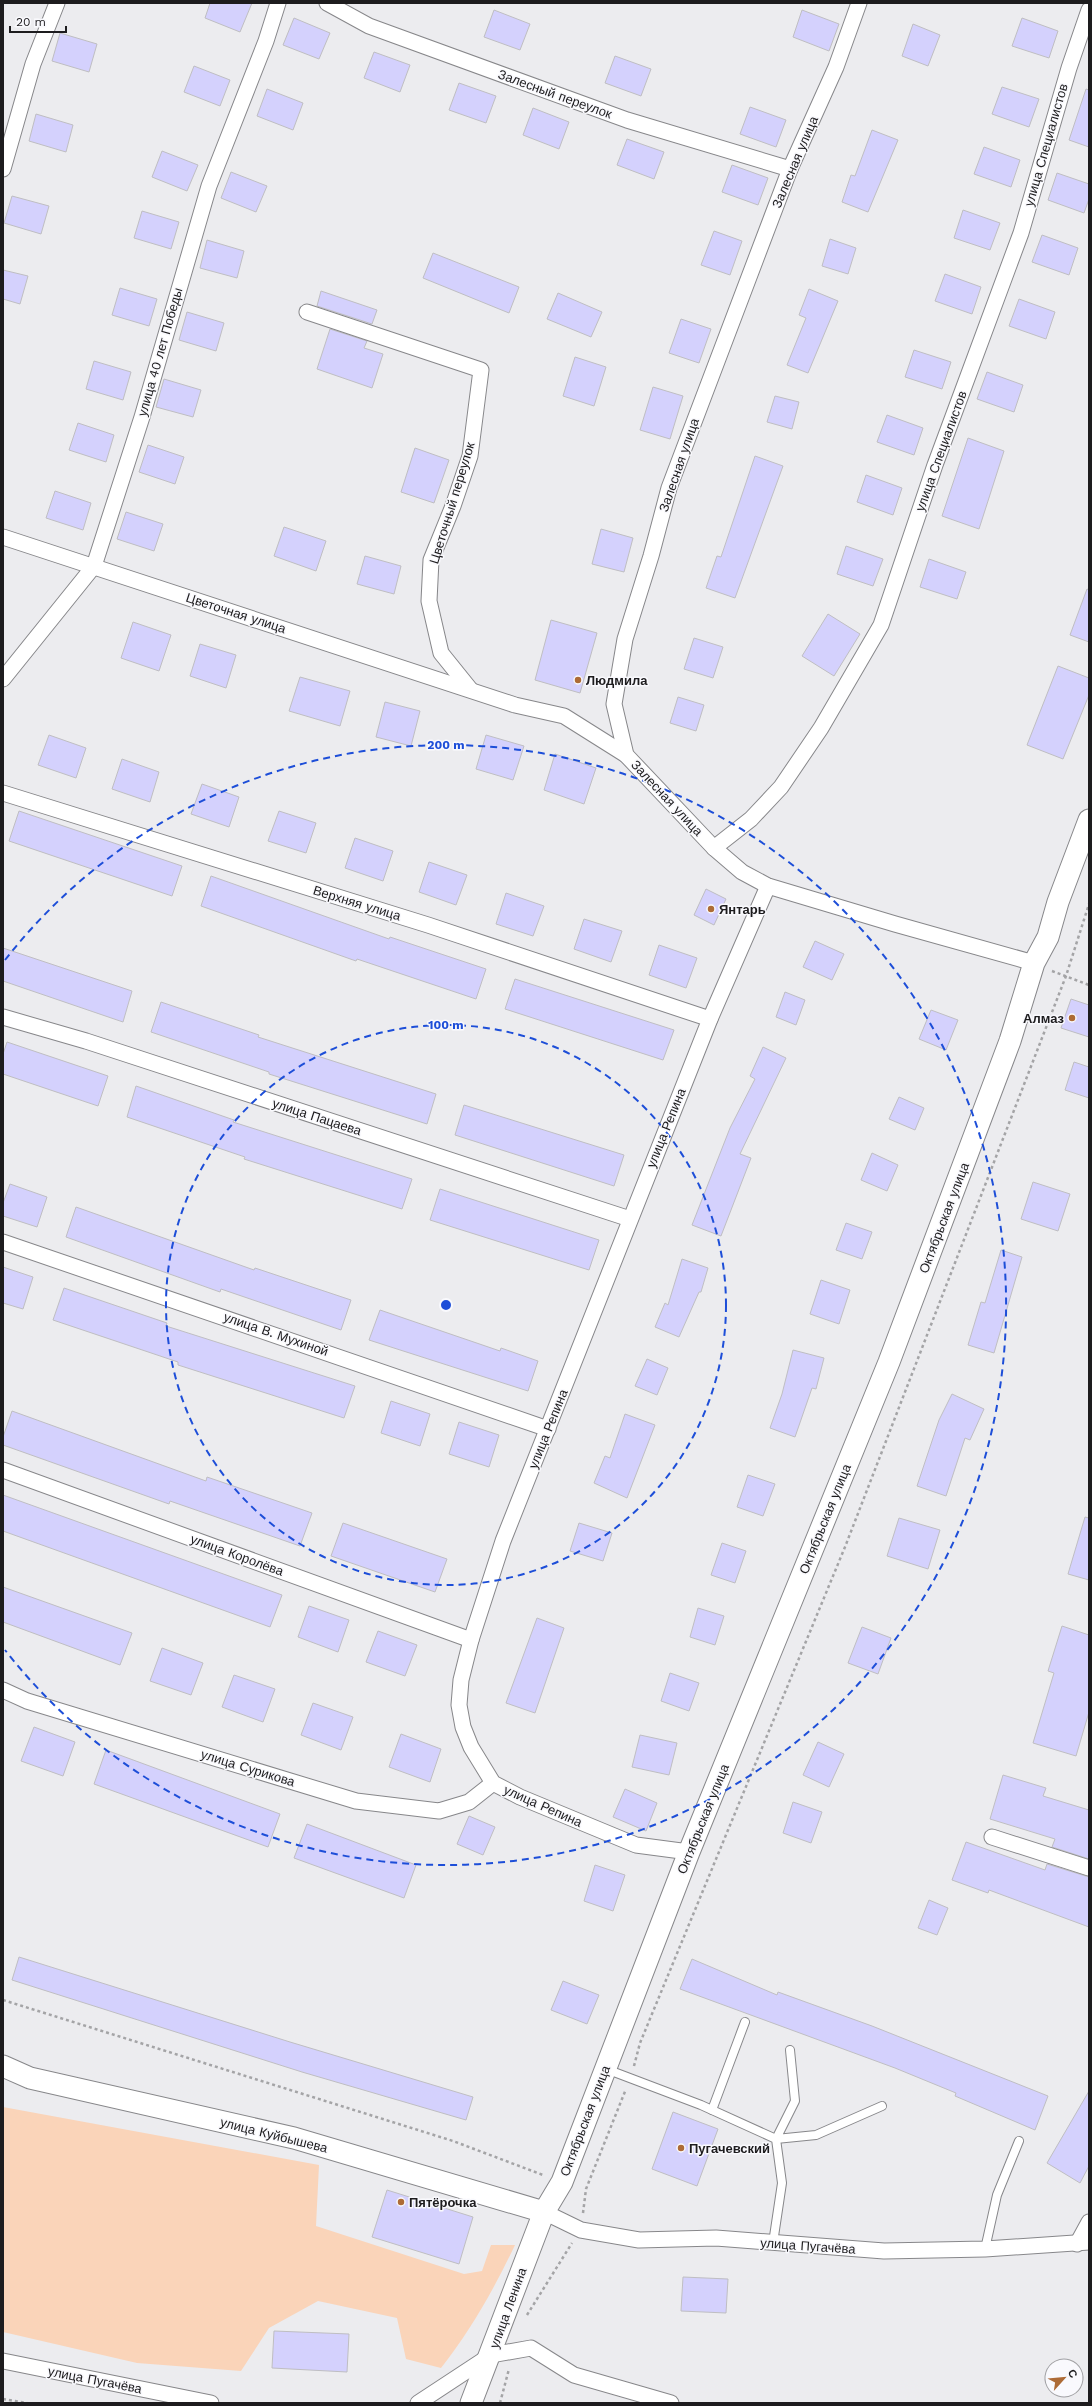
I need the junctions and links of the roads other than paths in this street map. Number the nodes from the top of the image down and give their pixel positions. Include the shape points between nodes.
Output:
1 (57, 3) edge
2 (278, 3) edge
3 (327, 3) edge
4 (859, 3) edge
5 (1089, 10) edge
6 (3, 169) edge
7 (790, 169) junction
8 (307, 312) dead end
9 (3, 536) edge
10 (94, 566) junction
11 (3, 679) edge
12 (470, 689) junction
13 (626, 755) junction
14 (3, 793) edge
15 (1089, 820) edge
16 (714, 848) junction
17 (768, 886) junction
18 (1034, 963) junction
19 (3, 1017) edge
20 (710, 1019) junction
21 (630, 1219) junction
22 (3, 1242) edge
23 (548, 1429) junction
24 (3, 1470) edge
25 (471, 1640) junction
26 (3, 1690) edge
27 (493, 1783) junction
28 (992, 1837) dead end
29 (689, 1852) junction
30 (1089, 1868) edge
31 (745, 2022) dead end
32 (790, 2050) dead end
33 (3, 2066) edge
34 (604, 2069) junction
35 (882, 2106) dead end
36 (712, 2110) junction
37 (776, 2139) junction
38 (1020, 2141) dead end
39 (544, 2212) junction
40 (1089, 2222) edge
41 (1083, 2243) edge
42 (774, 2244) junction
43 (985, 2249) junction
44 (490, 2355) junction
45 (3, 2361) edge
46 (211, 2403) edge
47 (418, 2403) edge
48 (471, 2403) edge
49 (671, 2403) edge

1 - 6 street via 33,64
2 - 10 street, улица 40 лет Победы via 209,186 142,417
3 - 7 street, Залесный переулок via 369,26 627,120
4 - 7 street, Залесная улица via 836,67
5 - 16 street, улица Специалистов via 1069,68 1021,233 935,465 881,625 821,728 780,787 751,819
7 - 13 street, Залесная улица via 669,488 625,639 614,704
8 - 12 street, Цветочный переулок via 481,370 470,456 432,560 429,601 441,653
9 - 10 street, Цветочная улица
10 - 11 street, улица 40 лет Победы
10 - 12 street, Цветочная улица
12 - 13 street, Цветочная улица via 515,705 564,716
13 - 16 street, Залесная улица
14 - 20 street, Верхняя улица via 428,925
15 - 18 main road, Октябрьская улица via 1058,902 1048,937
16 - 17 street, Залесная улица via 742,872
17 - 18 street, Залесная улица
17 - 20 street, улица Репина
18 - 29 main road, Октябрьская улица via 1010,1041 889,1362
19 - 21 street, улица Пацаева via 94,1044
20 - 21 street, улица Репина
21 - 23 street, улица Репина
22 - 23 street, улица В. Мухиной
23 - 25 street, улица Репина via 503,1541
24 - 25 street, улица Королёва
25 - 27 street, улица Репина via 461,1680 459,1705 463,1727 471,1747
26 - 27 street, улица Сурикова via 27,1701 356,1801 439,1811 469,1802
27 - 29 street, улица Репина via 520,1797 636,1845
28 - 30 street
29 - 34 main road, Октябрьская улица
31 - 36 lane
32 - 37 lane via 795,2101
33 - 39 main road, улица Куйбышева via 30,2078 294,2138
34 - 36 lane
34 - 39 main road, Октябрьская улица via 562,2182
35 - 37 lane via 816,2135
36 - 37 lane
37 - 42 lane via 782,2183
38 - 43 lane via 997,2195
39 - 42 street, улица Пугачёва via 580,2230 639,2240 716,2238
39 - 44 main road, улица Ленина
40 - 41 street, улица Пугачёва
41 - 43 street, улица Пугачёва
42 - 43 street, улица Пугачёва via 884,2252
44 - 47 street
44 - 48 main road, улица Ленина
44 - 49 street via 531,2348 574,2375
45 - 46 street, улица Пугачёва

